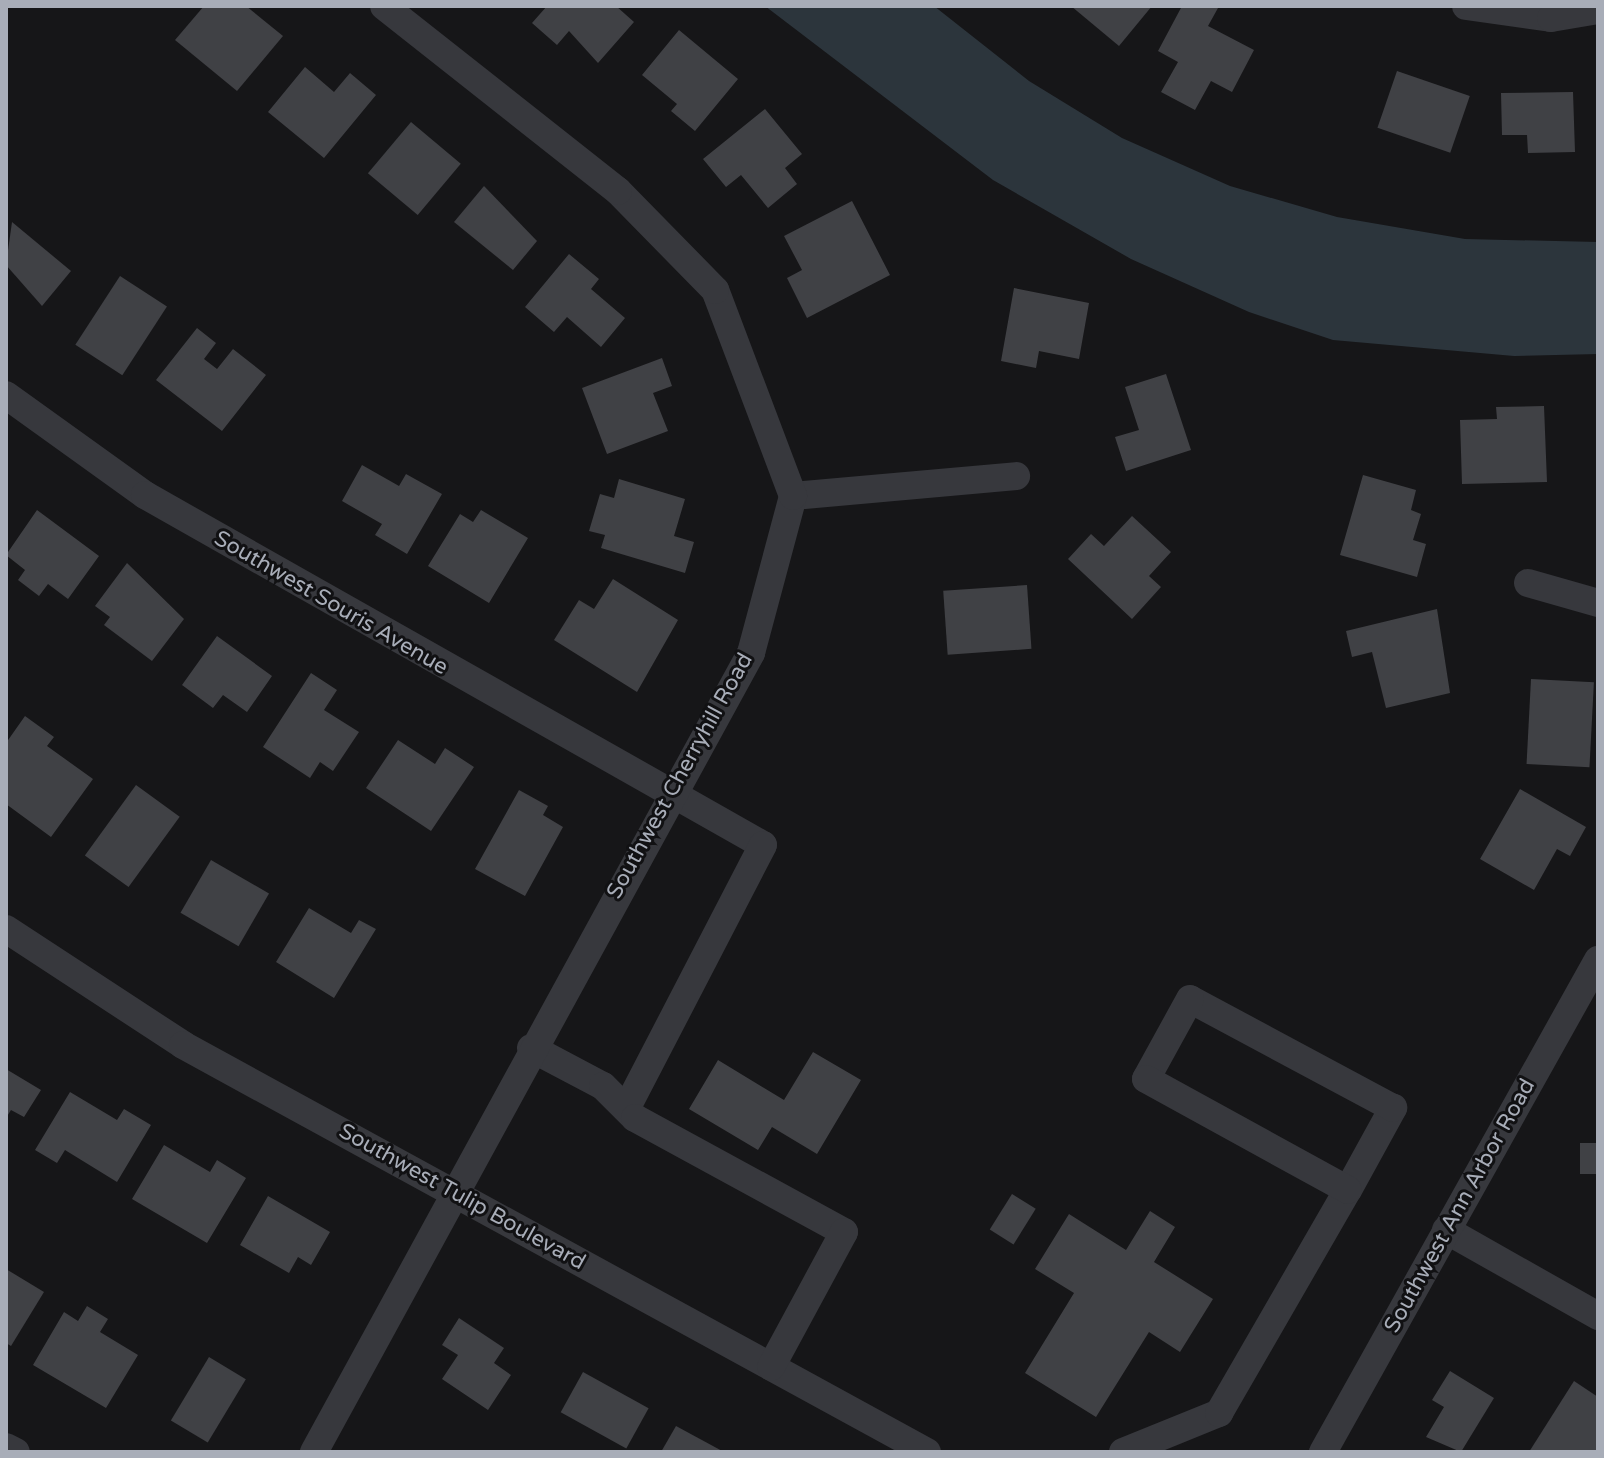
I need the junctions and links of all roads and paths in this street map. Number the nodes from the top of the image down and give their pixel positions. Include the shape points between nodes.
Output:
1 (384, 6) edge
2 (1466, 6) edge
3 (1598, 10) edge
4 (6, 395) edge
5 (1016, 476) dead end
6 (793, 496) junction
7 (1528, 583) dead end
8 (1598, 603) edge
9 (668, 795) junction
10 (6, 929) edge
11 (1598, 960) edge
12 (531, 1048) junction
13 (626, 1109) junction
14 (1348, 1190) junction
15 (456, 1193) junction
16 (1446, 1230) junction
17 (1598, 1316) edge
18 (771, 1367) junction
19 (6, 1447) edge
20 (16, 1452) edge
21 (314, 1452) edge
22 (927, 1452) edge
23 (1123, 1452) edge
24 (1323, 1452) edge

1 - 6 street via 618,191 715,290
2 - 3 street via 1551,18
4 - 9 street, Southwest Souris Avenue via 145,495
5 - 6 street
6 - 9 street, Southwest Cherryhill Road via 751,653
7 - 8 street
9 - 12 street, Southwest Cherryhill Road
9 - 13 street, Southwest Souris Avenue via 763,845
10 - 15 street, Southwest Tulip Boulevard via 183,1045
11 - 16 street, Southwest Ann Arbor Road
12 - 13 street via 603,1086
12 - 15 street, Southwest Cherryhill Road
13 - 18 street via 844,1232
14 - 14 street via 1393,1108 1190,999 1146,1079
14 - 23 street via 1219,1413
15 - 18 street, Southwest Tulip Boulevard
15 - 21 street, Southwest Cherryhill Road
16 - 17 street
16 - 24 street, Southwest Ann Arbor Road
18 - 22 street, Southwest Tulip Boulevard
19 - 20 street

